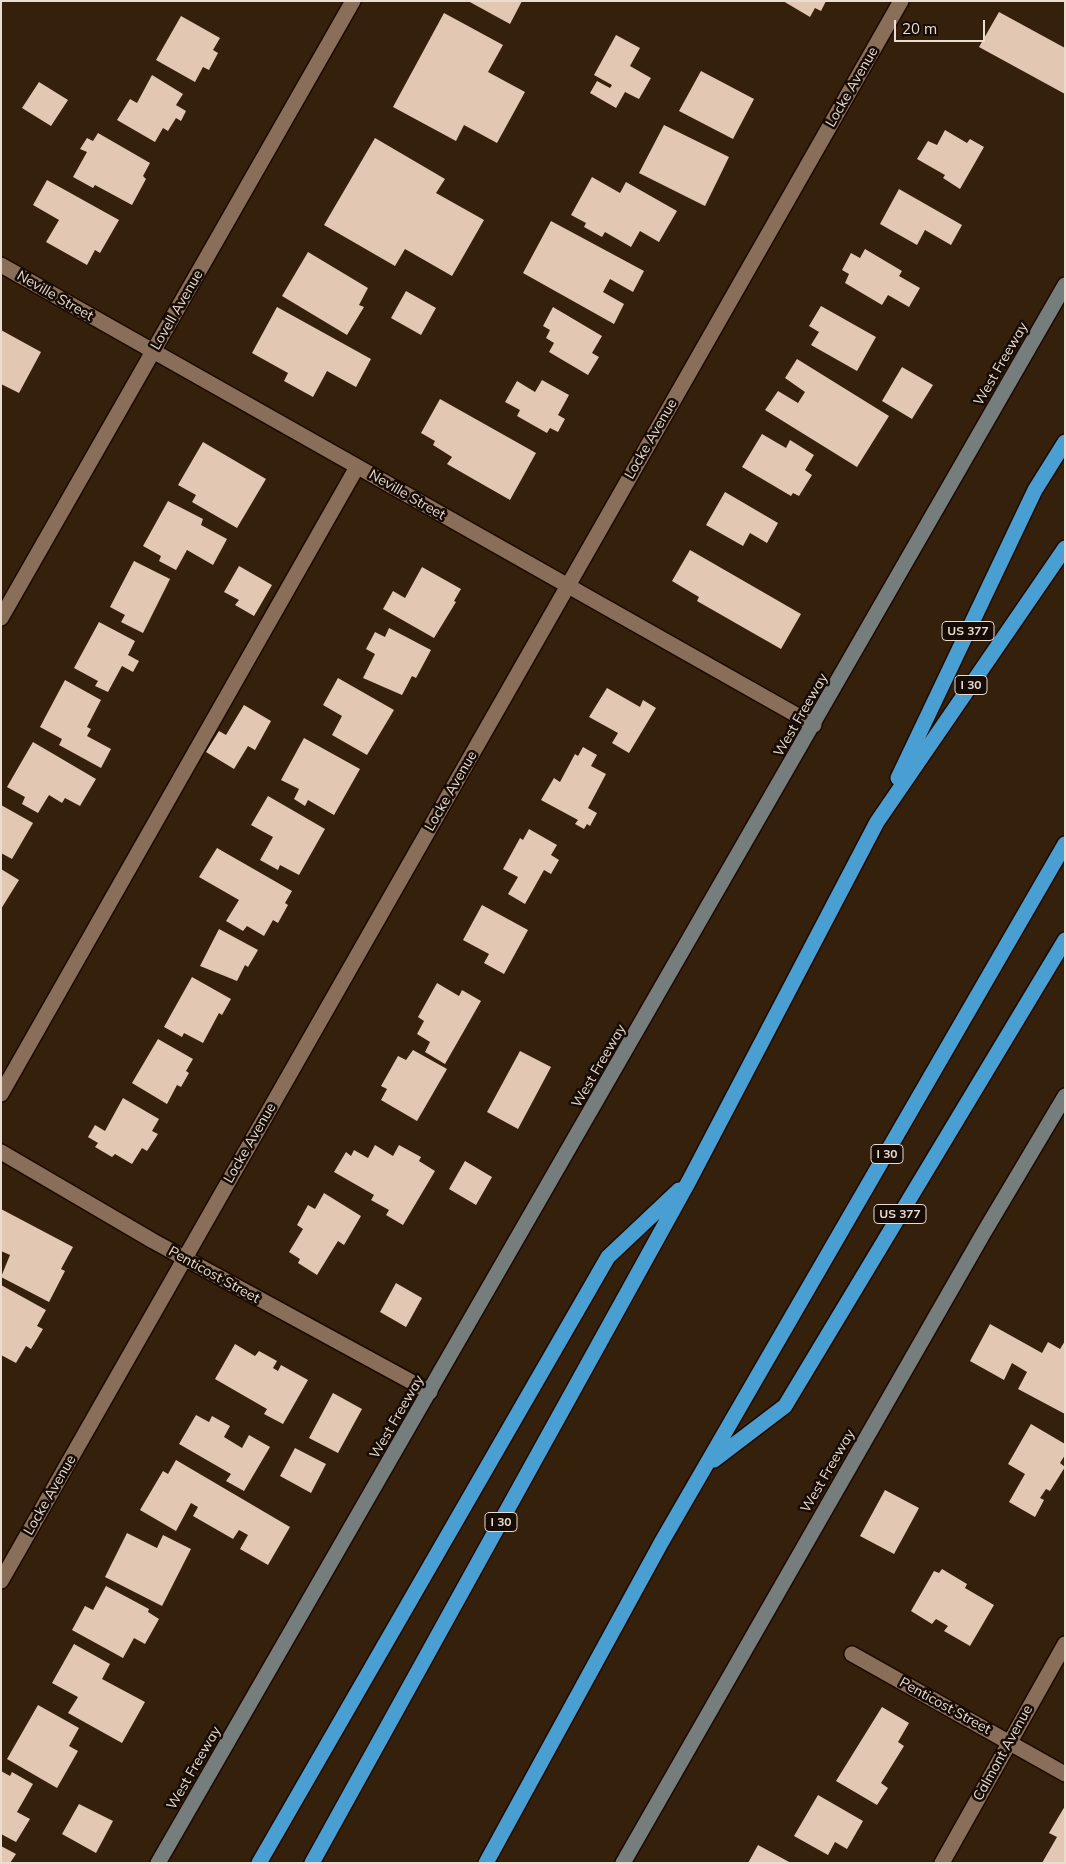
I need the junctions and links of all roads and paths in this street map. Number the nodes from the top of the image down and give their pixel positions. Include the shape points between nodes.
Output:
1 (353, 1) edge
2 (901, 1) edge
3 (1, 265) edge
4 (1065, 285) edge
5 (154, 351) junction
6 (1065, 442) edge
7 (357, 467) junction
8 (1065, 548) edge
9 (568, 586) junction
10 (1, 618) edge
11 (814, 725) junction
12 (877, 822) junction
13 (1065, 844) edge
14 (1065, 940) edge
15 (1, 1094) edge
16 (1065, 1096) edge
17 (1, 1152) edge
18 (690, 1180) junction
19 (185, 1258) junction
20 (430, 1392) junction
21 (708, 1464) junction
22 (1, 1580) edge
23 (1065, 1644) edge
24 (852, 1654) dead end
25 (1009, 1742) junction
26 (1065, 1774) edge
27 (158, 1863) edge
28 (259, 1863) edge
29 (312, 1863) edge
30 (486, 1863) edge
31 (623, 1863) edge
32 (942, 1863) edge

1 - 5 street, Lovell Avenue
2 - 9 street, Locke Avenue
3 - 5 street, Neville Street
4 - 11 main road, West Freeway
5 - 7 street, Neville Street
5 - 10 street, Lovell Avenue
6 - 12 highway, US 377 via 1035,490
7 - 9 street, Neville Street
7 - 15 street
8 - 12 highway, I 30
9 - 11 street, Neville Street
9 - 19 street, Locke Avenue
11 - 20 main road, West Freeway
12 - 18 highway, I 30
13 - 21 highway, I 30
14 - 21 highway, US 377 via 785,1406
16 - 31 main road, West Freeway
17 - 19 street, Penticost Street
18 - 28 highway via 608,1257
18 - 29 highway, I 30
19 - 20 street, Penticost Street
19 - 22 street, Locke Avenue
20 - 27 main road, West Freeway
21 - 30 highway, I 30 via 661,1543
23 - 25 street, Calmont Avenue
24 - 25 street, Penticost Street
25 - 26 street, Penticost Street
25 - 32 street, Calmont Avenue

